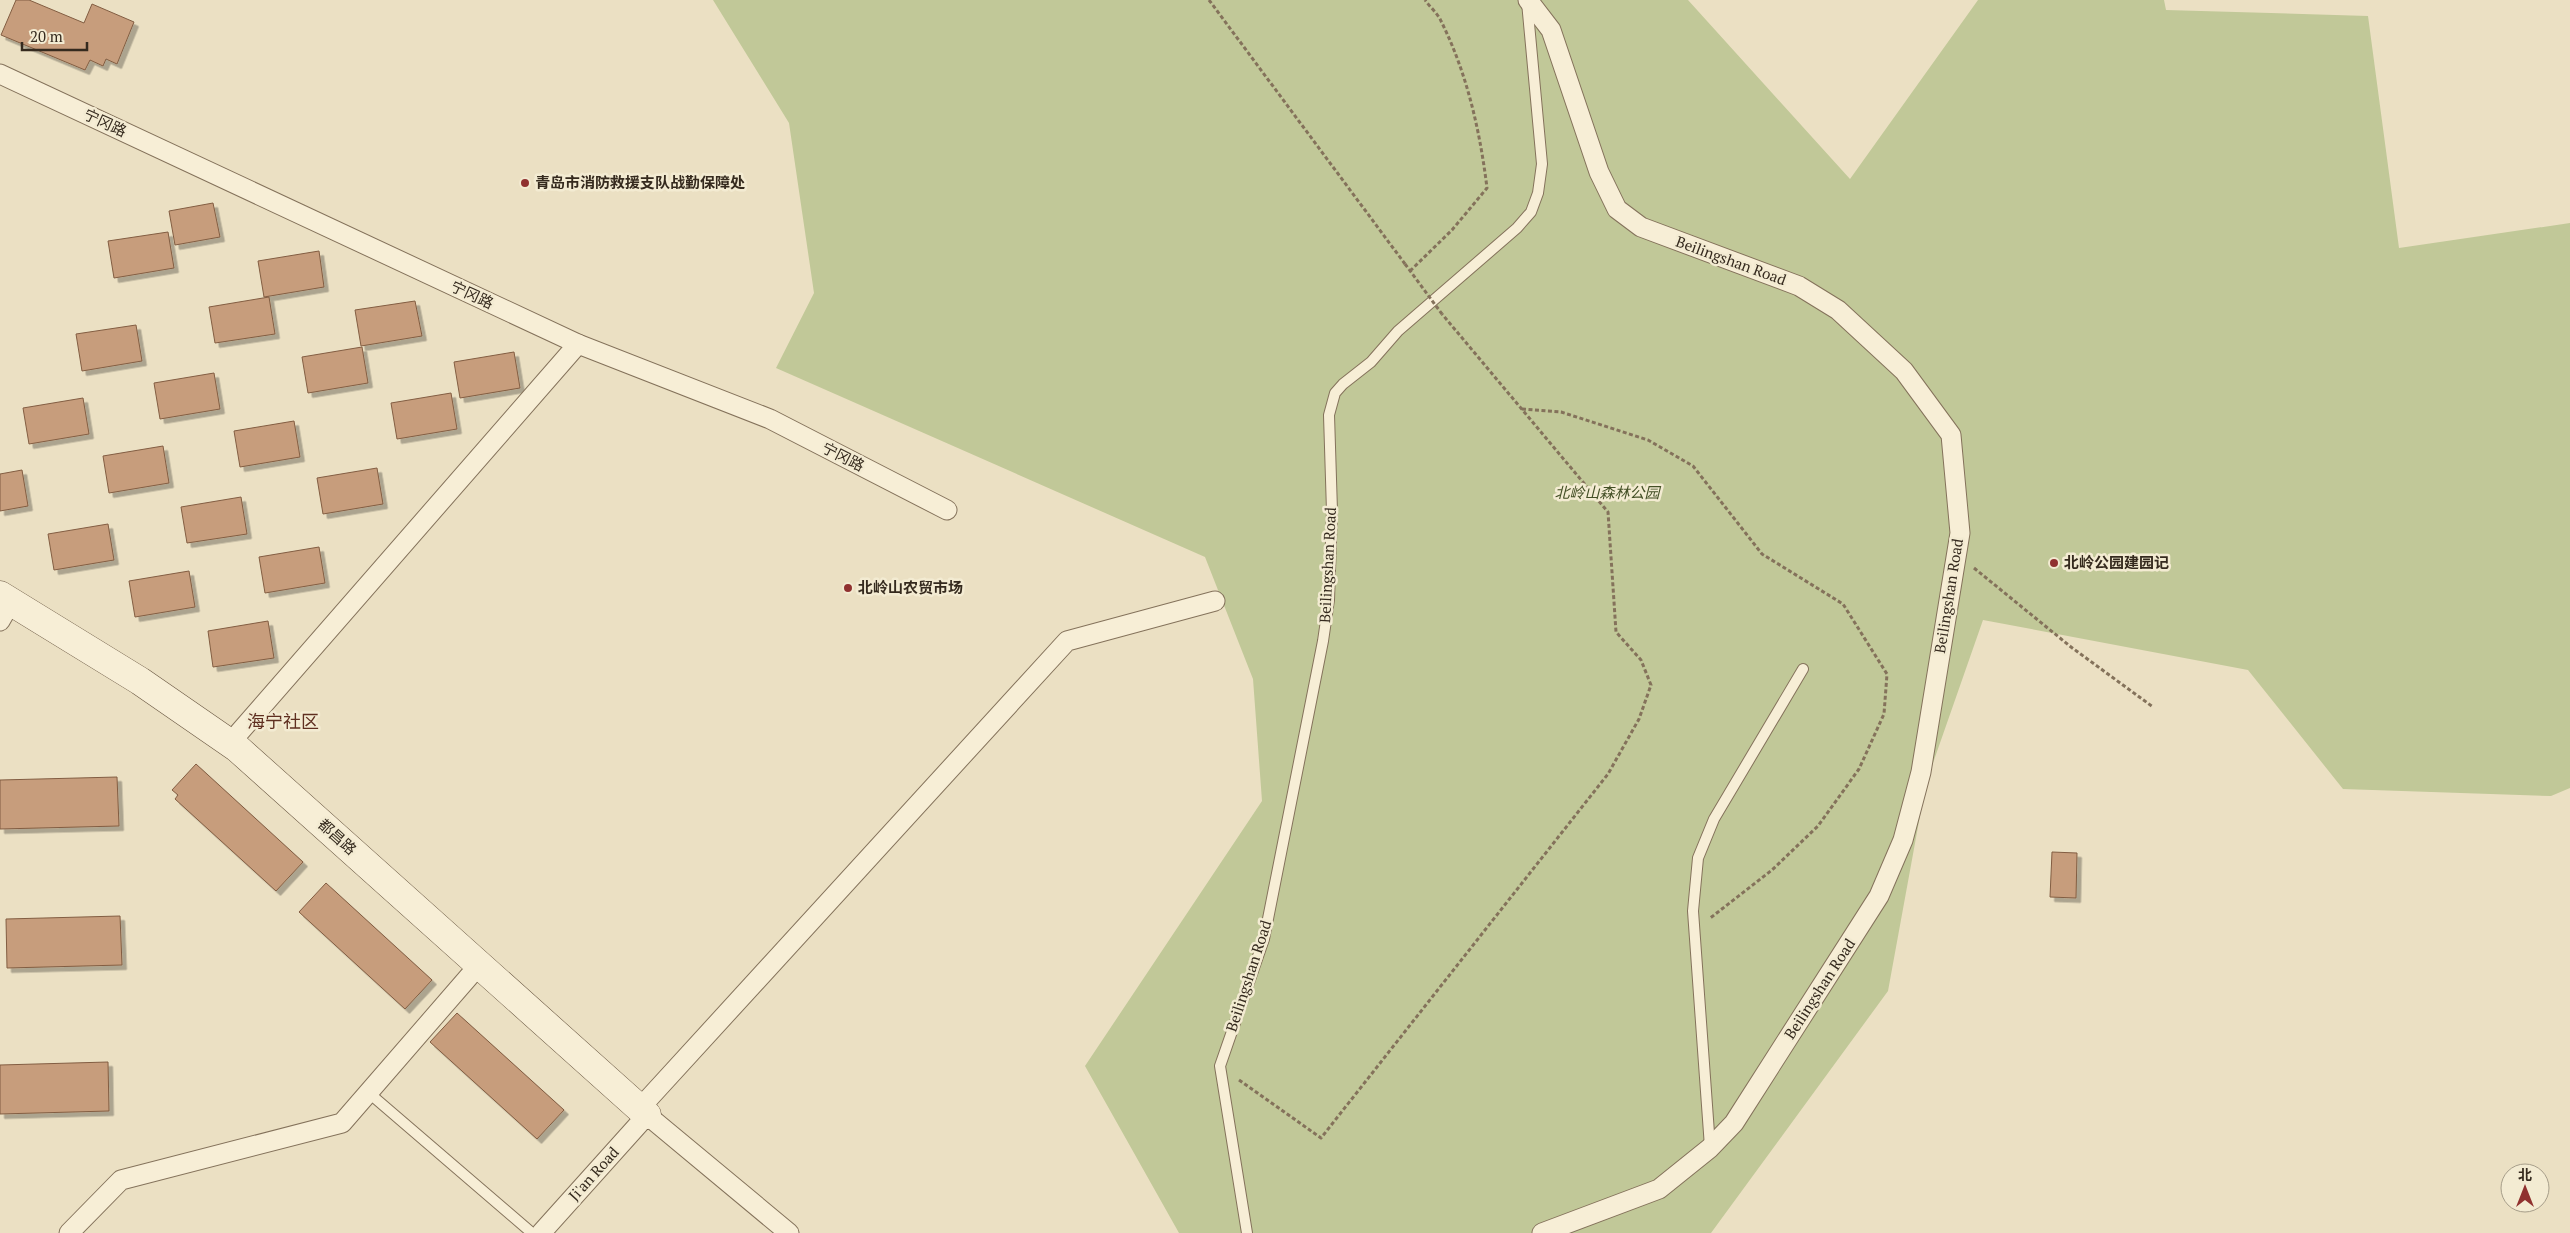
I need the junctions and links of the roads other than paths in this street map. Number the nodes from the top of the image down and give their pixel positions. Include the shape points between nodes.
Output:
1 (1527, 0) edge
2 (1, 77) edge
3 (578, 344) junction
4 (947, 510) dead end
5 (1215, 601) dead end
6 (4, 606) edge
7 (1803, 669) dead end
8 (230, 743) junction
9 (479, 965) junction
10 (369, 1093) junction
11 (644, 1111) junction
12 (1710, 1148) junction
13 (69, 1233) edge
14 (532, 1233) edge
15 (540, 1233) edge
16 (789, 1233) edge
17 (1247, 1233) edge
18 (1542, 1233) edge

1 - 12 street, Beilingshan Road via 1551,30 1599,172 1617,209 1641,227 1799,286 1838,310 1904,371 1951,435 1960,533 1921,772 1903,840 1879,896 1734,1123
1 - 17 lane, Beilingshan Road via 1542,164 1538,193 1531,212 1517,228 1398,331 1371,362 1343,384 1335,394 1329,414 1332,520 1329,600 1323,641 1264,938 1220,1066
2 - 3 street, 宁冈路
3 - 4 street, 宁冈路 via 770,419
3 - 8 street
5 - 11 street, Ji'an Road via 1067,641
6 - 8 street, 都昌路 via 140,681
7 - 12 lane via 1714,819 1698,858 1693,911
8 - 9 street, 都昌路
9 - 10 street
9 - 11 street, 都昌路
10 - 13 street via 342,1123 121,1180
10 - 14 lane
11 - 15 street, Ji'an Road
11 - 16 street
12 - 18 street, Beilingshan Road via 1659,1189

